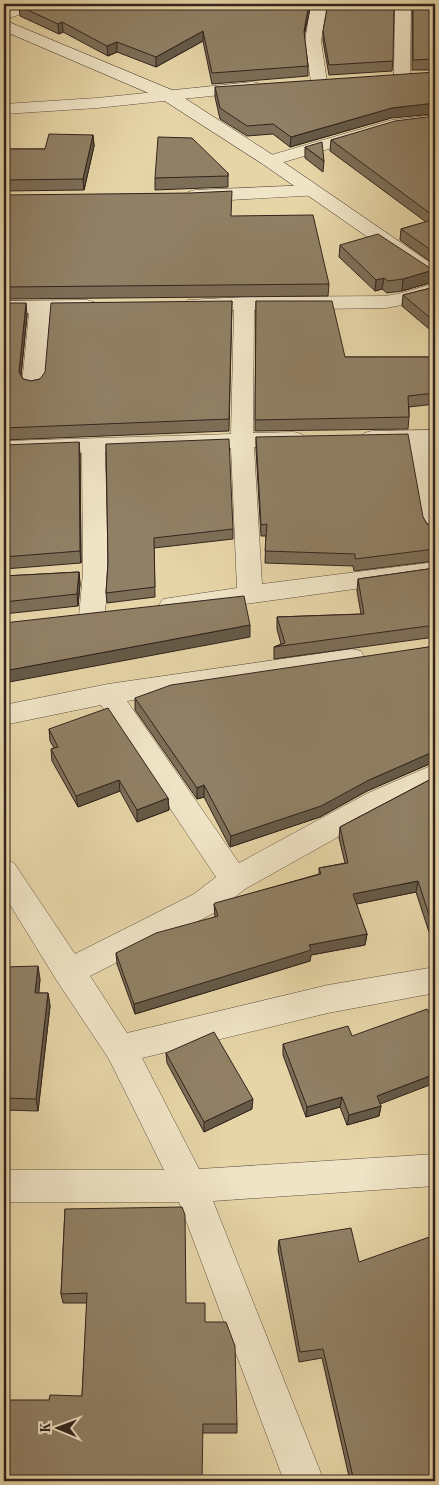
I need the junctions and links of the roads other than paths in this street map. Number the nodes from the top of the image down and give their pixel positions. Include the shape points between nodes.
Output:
1 (34, 4) edge
2 (318, 4) edge
3 (403, 4) edge
4 (5, 24) edge
5 (385, 78) edge
6 (300, 83) edge
7 (271, 86) edge
8 (166, 94) junction
9 (4, 109) edge
10 (435, 120) edge
11 (270, 162) junction
12 (312, 192) junction
13 (180, 197) edge
14 (435, 275) edge
15 (435, 289) edge
16 (244, 303) junction
17 (177, 305) edge
18 (110, 306) edge
19 (4, 307) edge
20 (40, 307) junction
21 (33, 384) edge
22 (427, 437) edge
23 (350, 438) edge
24 (310, 439) edge
25 (242, 440) junction
26 (93, 444) junction
27 (4, 448) edge
28 (435, 528) edge
29 (435, 570) edge
30 (250, 595) junction
31 (152, 608) edge
32 (92, 615) edge
33 (376, 655) edge
34 (108, 694) junction
35 (4, 715) edge
36 (435, 775) edge
37 (4, 871) edge
38 (234, 880) junction
39 (68, 972) junction
40 (435, 980) edge
41 (120, 1050) junction
42 (435, 1170) edge
43 (4, 1186) edge
44 (190, 1186) junction
45 (304, 1481) edge

1 - 4 street
2 - 6 street via 313,41 327,81
3 - 5 street via 410,77
4 - 8 street
7 - 8 street
8 - 9 street via 118,102
8 - 11 street
10 - 11 street via 392,125
11 - 12 street
12 - 13 street
12 - 14 street
15 - 16 street via 386,302
16 - 17 street
16 - 25 street
18 - 20 street
19 - 20 street
20 - 21 street
22 - 23 street
22 - 28 street
24 - 25 street
25 - 26 street
25 - 30 street
26 - 27 street
26 - 32 street via 86,573
29 - 30 street
30 - 31 street
33 - 34 street
34 - 35 street
34 - 38 street
36 - 38 street via 378,801
37 - 39 street
38 - 39 street via 205,903
39 - 41 street
40 - 41 street via 328,999
41 - 44 street
42 - 44 street
43 - 44 street
44 - 45 street

